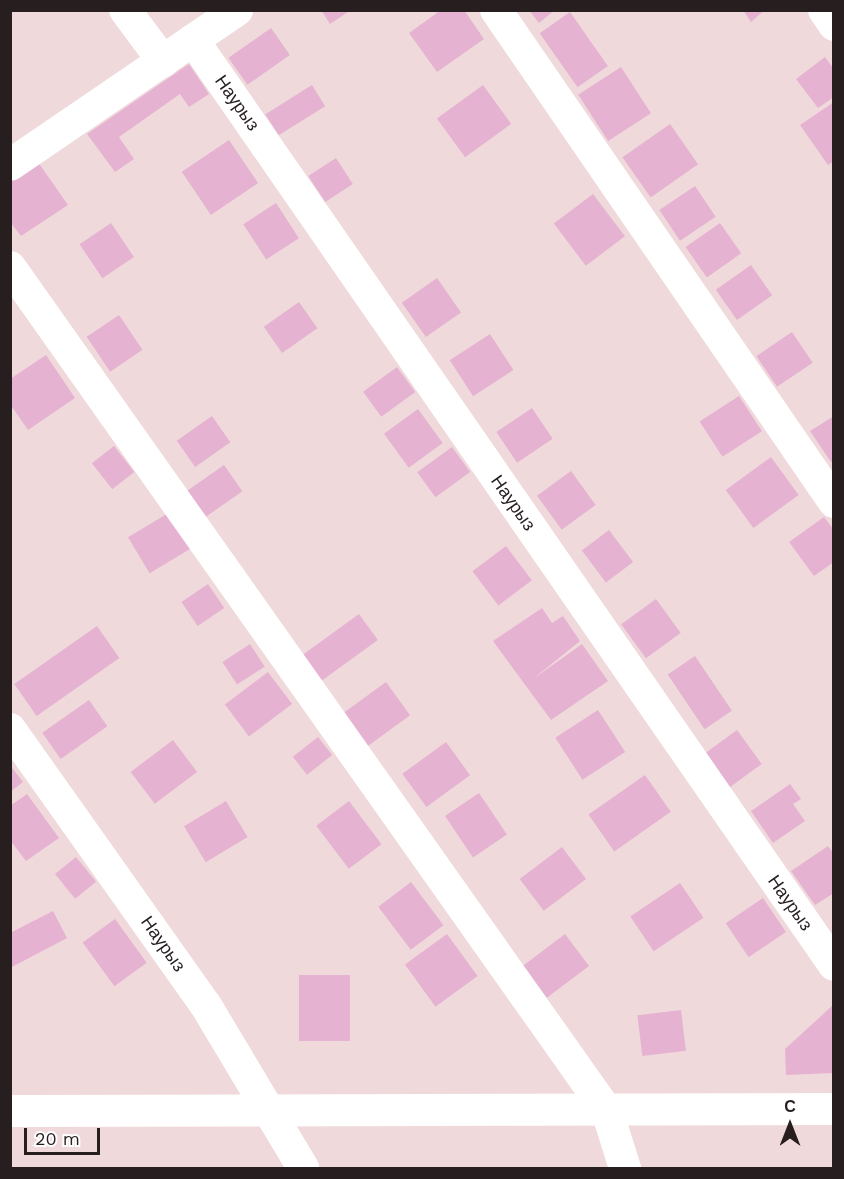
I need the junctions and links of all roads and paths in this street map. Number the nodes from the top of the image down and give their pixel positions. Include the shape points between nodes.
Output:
1 (125, 10) edge
2 (237, 10) edge
3 (496, 10) edge
4 (824, 10) edge
5 (834, 25) edge
6 (193, 40) junction
7 (163, 61) junction
8 (10, 165) edge
9 (10, 267) edge
10 (834, 502) edge
11 (10, 729) edge
12 (834, 965) edge
13 (834, 1109) edge
14 (10, 1111) edge
15 (607, 1111) junction
16 (271, 1113) junction
17 (303, 1168) edge
18 (625, 1168) edge

1 - 7 street
2 - 6 street
3 - 10 street
4 - 5 street
6 - 7 street
6 - 12 street, Наурыз
7 - 8 street
9 - 15 street
11 - 16 street, Наурыз via 205,1004
13 - 15 street
14 - 16 street
15 - 16 street
15 - 18 street
16 - 17 street, Наурыз

